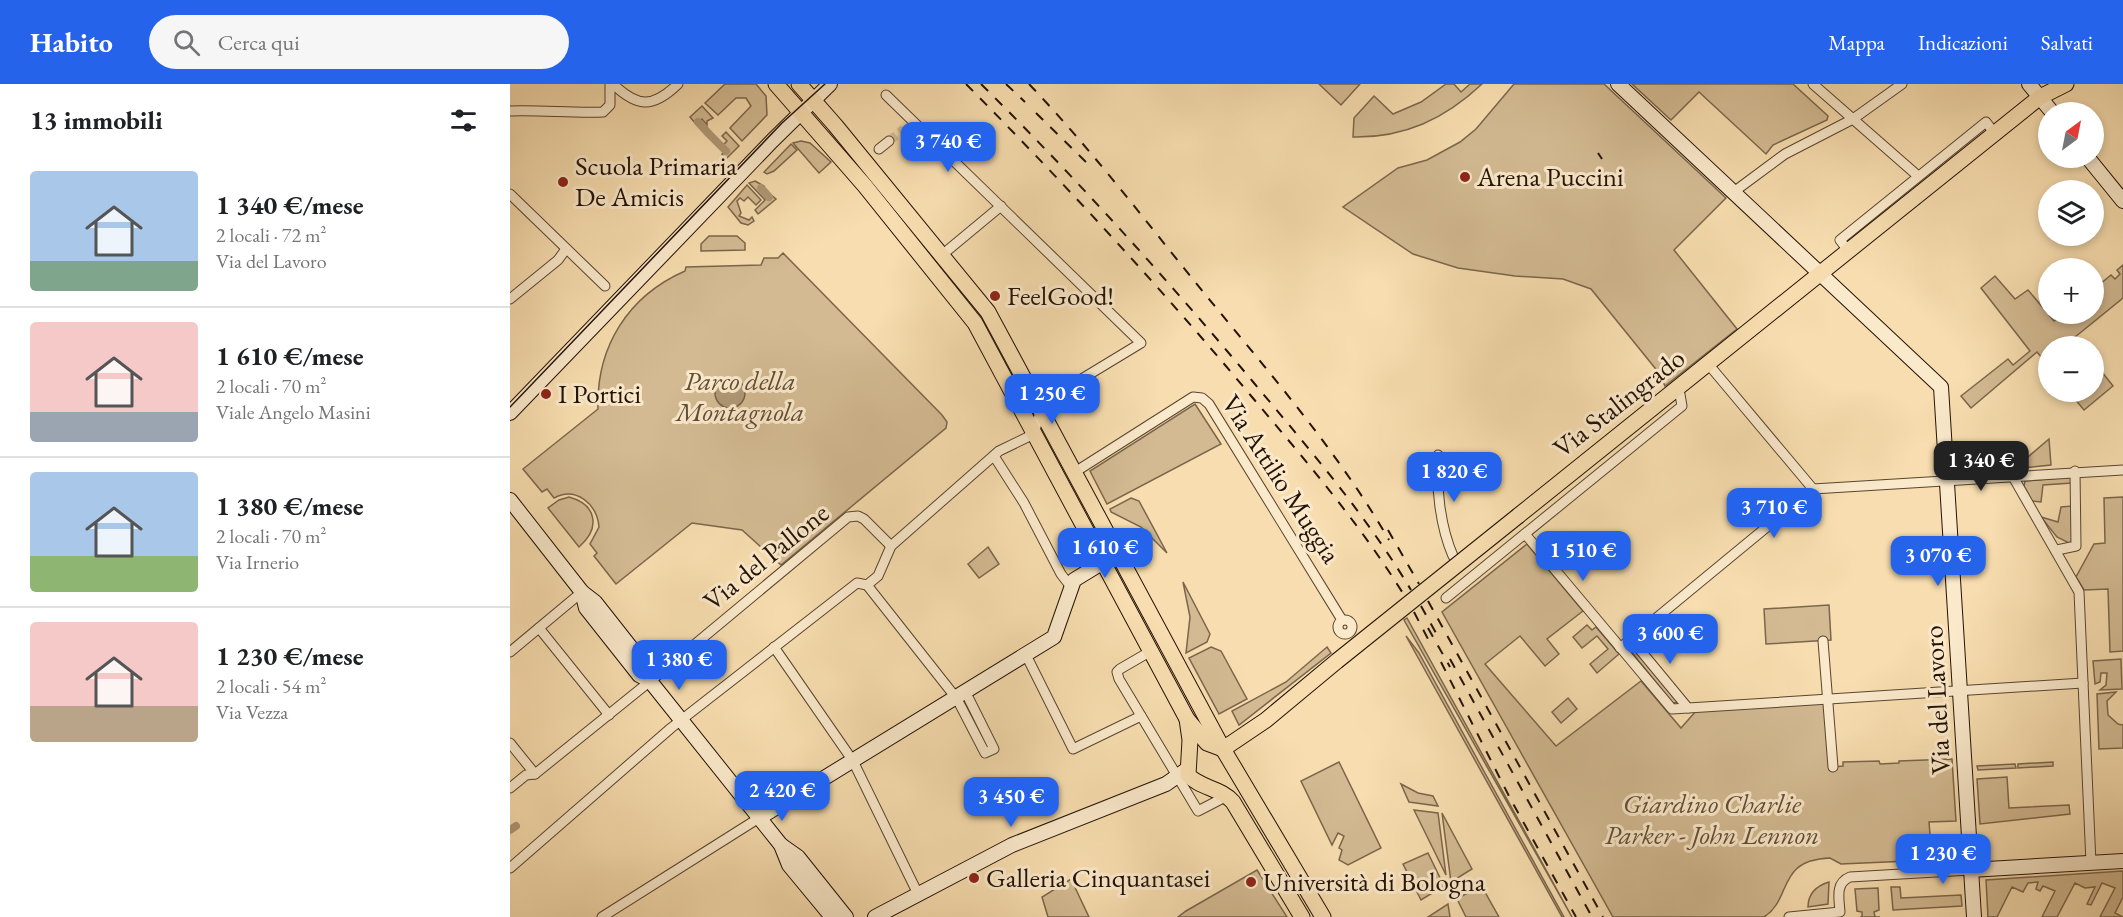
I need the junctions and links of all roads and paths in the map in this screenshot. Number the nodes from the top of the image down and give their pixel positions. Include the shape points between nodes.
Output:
1 (611, 84) edge
2 (678, 84) edge
3 (776, 84) edge
4 (831, 84) edge
5 (1618, 84) edge
6 (1813, 84) edge
7 (1902, 84) edge
8 (2029, 84) edge
9 (2066, 84) edge
10 (807, 90) edge
11 (2043, 91) edge
12 (886, 95) dead end
13 (801, 109) junction
14 (510, 111) edge
15 (1853, 119) junction
16 (913, 122) junction
17 (904, 129) tunnel mouth
18 (1995, 134) junction
19 (889, 141) tunnel mouth
20 (872, 155) junction
21 (2096, 168) edge
22 (1918, 176) junction
23 (1734, 191) junction
24 (510, 194) edge
25 (2123, 201) edge
26 (1001, 206) junction
27 (912, 218) junction
28 (900, 228) junction
29 (566, 249) junction
30 (1849, 252) junction
31 (942, 255) junction
32 (1823, 274) junction
33 (605, 286) dead end
34 (510, 299) edge
35 (1709, 365) junction
36 (1680, 395) junction
37 (1039, 404) junction
38 (510, 413) edge
39 (1034, 434) junction
40 (1059, 443) junction
41 (1438, 455) dead end
42 (993, 456) junction
43 (2123, 470) edge
44 (2075, 471) junction
45 (1075, 472) junction
46 (2012, 475) junction
47 (1947, 481) junction
48 (1813, 489) junction
49 (510, 500) edge
50 (1526, 534) junction
51 (891, 546) junction
52 (2057, 550) junction
53 (1118, 553) junction
54 (1453, 556) dead end
55 (1102, 562) junction
56 (867, 585) junction
57 (1071, 587) junction
58 (582, 592) junction
59 (1446, 598) dead end
60 (1342, 621) dead end
61 (538, 628) junction
62 (1631, 639) junction
63 (1824, 640) dead end
64 (774, 647) junction
65 (1620, 648) junction
66 (1151, 651) junction
67 (510, 652) edge
68 (1026, 655) junction
69 (670, 665) dead end
70 (655, 677) junction
71 (2083, 682) junction
72 (1960, 692) junction
73 (962, 696) junction
74 (1828, 699) junction
75 (1688, 708) junction
76 (609, 715) junction
77 (1141, 716) junction
78 (1187, 719) junction
79 (682, 720) junction
80 (510, 743) edge
81 (1223, 749) junction
82 (853, 761) junction
83 (1833, 767) dead end
84 (1183, 771) junction
85 (535, 774) junction
86 (1245, 786) junction
87 (510, 788) edge
88 (1230, 799) junction
89 (759, 818) junction
90 (781, 845) junction
91 (2123, 861) edge
92 (2091, 863) junction
93 (510, 868) edge
94 (1970, 870) junction
95 (918, 894) junction
96 (1840, 914) edge
97 (602, 917) edge
98 (832, 917) edge
99 (846, 917) edge
100 (875, 917) edge
101 (1302, 917) edge
102 (1323, 917) edge
103 (1789, 917) edge
104 (1974, 917) edge

1 - 2 street via 631,100 660,100
1 - 14 street via 610,105 603,112
3 - 13 main road
4 - 10 street
5 - 23 street, Via del Lavoro
6 - 15 street
7 - 15 street
8 - 11 street
9 - 11 main road, Via Stalingrado
10 - 13 street
10 - 20 main road
11 - 18 main road, Via Stalingrado
12 - 16 street
13 - 28 main road
13 - 38 street via 792,133 699,217
15 - 22 street
15 - 23 street via 1785,154
16 - 17 street
16 - 26 street
18 - 22 street via 1986,122
18 - 30 main road, Via Stalingrado
19 - 20 street
20 - 27 main road
21 - 25 street
22 - 30 street via 1840,240
23 - 32 street, Via del Lavoro
24 - 29 street
26 - 31 street
26 - 37 street via 1141,342
27 - 28 main road
27 - 31 main road
28 - 39 main road via 970,315
29 - 33 street
29 - 34 street
30 - 32 main road, Via Stalingrado
31 - 37 main road via 988,312
32 - 35 main road, Via Stalingrado
32 - 47 street, Via del Lavoro via 1941,387
35 - 36 main road, Via Stalingrado
35 - 48 street
36 - 50 street via 1682,406
36 - 81 main road, Via Stalingrado, bridge via 1518,516 1266,720
37 - 39 street via 1040,419
37 - 40 main road
39 - 40 street
39 - 42 street
39 - 55 main road
40 - 45 main road
41 - 54 street via 1441,505
42 - 51 street
42 - 57 street
43 - 44 street
44 - 46 street
44 - 52 street via 2076,546
45 - 53 main road
45 - 60 street, Via Attilio Muggia via 1193,398 1202,398
46 - 47 street
46 - 52 street
47 - 48 street
47 - 72 street, Via del Lavoro
48 - 62 street
49 - 58 street
50 - 59 street via 1465,576
50 - 65 street
51 - 56 street via 878,576
51 - 69 street, Via del Pallone via 864,519 848,518
52 - 71 street via 2079,592
53 - 55 street
53 - 81 main road
55 - 57 street via 1076,578
55 - 66 main road
56 - 64 street via 857,583
56 - 73 street
57 - 68 street via 1056,634
58 - 61 street
58 - 70 street via 595,602
61 - 67 street
61 - 76 street
62 - 65 street
62 - 75 street
63 - 74 street
64 - 79 street
64 - 82 street
65 - 75 street via 1672,709
66 - 77 street via 1117,672
66 - 78 main road
68 - 73 street
68 - 77 street via 1073,749
70 - 76 street
70 - 79 street
71 - 72 street
71 - 92 street
72 - 74 street
72 - 94 street, Via del Lavoro
73 - 73 street via 985,753 994,749
73 - 82 street
74 - 75 street
74 - 83 street
76 - 85 street
77 - 84 street via 1157,743
78 - 81 main road via 1207,742
78 - 84 main road via 1190,740
79 - 89 street
79 - 93 street
80 - 85 street
81 - 84 main road, Via Stalingrado via 1212,749
81 - 86 main road
82 - 89 street
82 - 95 street
84 - 88 main road
84 - 88 street via 1200,812
84 - 95 street via 1012,845
85 - 87 street via 526,775
86 - 88 main road
86 - 102 main road
88 - 101 main road
89 - 90 street
89 - 97 street
90 - 98 street via 789,865
90 - 99 street via 798,856
91 - 92 street
92 - 94 street
94 - 96 street via 1850,877 1839,888
94 - 104 street, Via del Lavoro
95 - 100 street
96 - 103 street

